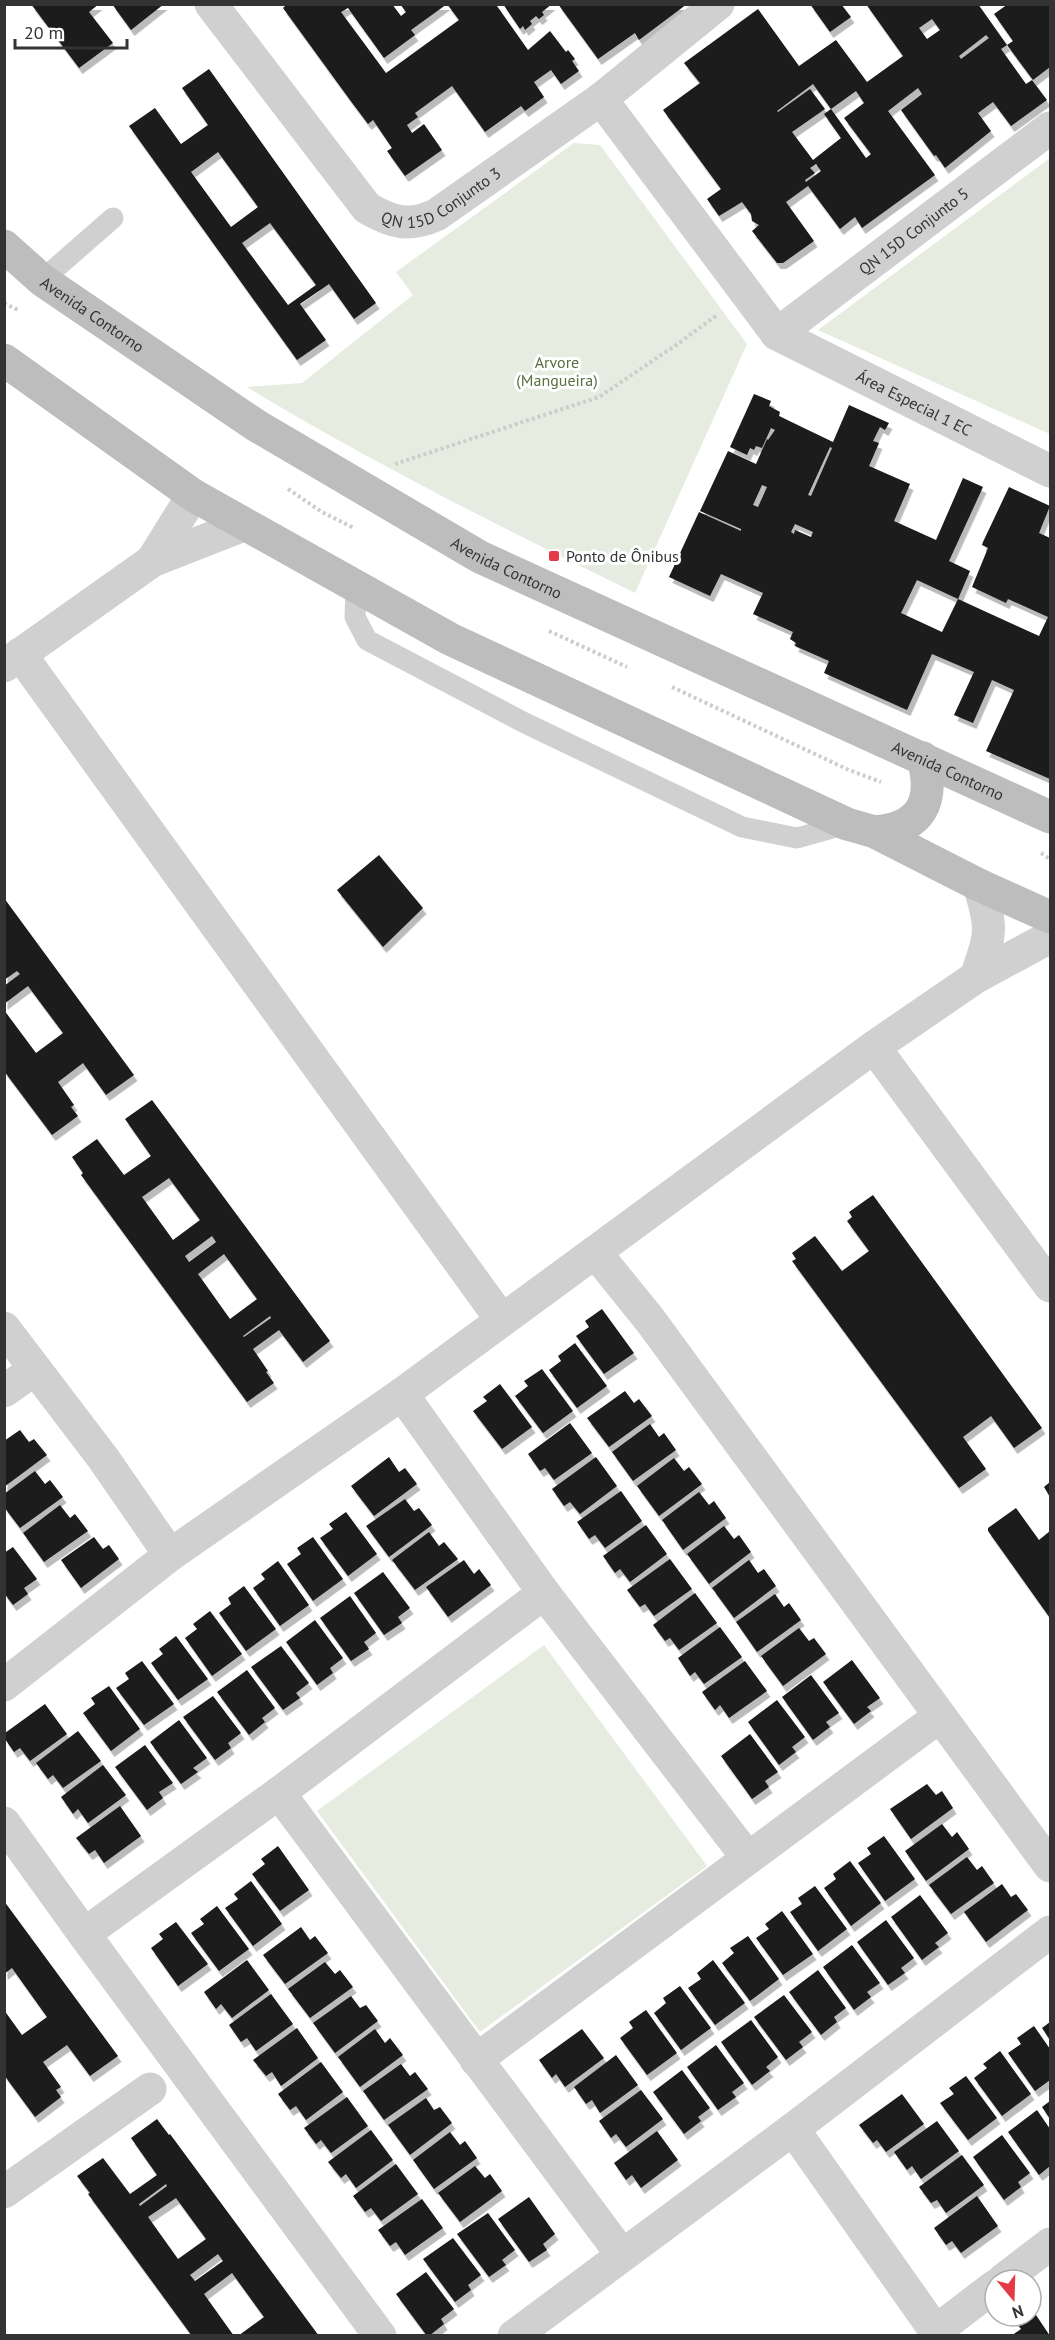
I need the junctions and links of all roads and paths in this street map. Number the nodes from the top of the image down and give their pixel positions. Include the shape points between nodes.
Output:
1 (718, 4) edge
2 (223, 9) edge
3 (601, 99) junction
4 (1050, 128) edge
5 (113, 218) dead end
6 (4, 246) edge
7 (42, 280) junction
8 (746, 292) junction
9 (777, 334) junction
10 (4, 360) edge
11 (1050, 471) edge
12 (362, 487) junction
13 (193, 495) junction
14 (244, 525) junction
15 (152, 561) junction
16 (356, 586) junction
17 (12, 660) edge
18 (923, 758) junction
19 (1050, 817) edge
20 (861, 828) junction
21 (980, 885) junction
22 (1050, 917) edge
23 (1050, 937) edge
24 (976, 977) junction
25 (873, 1047) junction
26 (595, 1252) junction
27 (1050, 1287) edge
28 (501, 1319) junction
29 (4, 1328) edge
30 (34, 1370) junction
31 (4, 1391) edge
32 (402, 1394) junction
33 (170, 1555) junction
34 (544, 1593) junction
35 (4, 1685) edge
36 (940, 1716) junction
37 (279, 1793) junction
38 (4, 1823) edge
39 (747, 1857) junction
40 (1050, 1866) edge
41 (1050, 1932) edge
42 (84, 1934) junction
43 (476, 2060) junction
44 (150, 2089) dead end
45 (793, 2129) junction
46 (4, 2192) edge
47 (1050, 2244) edge
48 (622, 2255) junction
49 (1019, 2268) edge
50 (983, 2296) edge
51 (938, 2333) edge
52 (380, 2336) edge
53 (514, 2336) edge

1 - 3 street, QN 15D Conjunto 3
2 - 3 street, QN 15D Conjunto 3 via 368,208 404,223 436,215
3 - 8 street
4 - 9 street, QN 15D Conjunto 5
5 - 7 lane
6 - 7 main road, Avenida Contorno
7 - 12 main road, Avenida Contorno via 257,426
8 - 9 street
8 - 12 path via 679,343 598,396 390,466
9 - 11 street, Área Especial 1 EC
10 - 13 main road
12 - 18 main road, Avenida Contorno via 480,557
13 - 14 main road
13 - 15 street
14 - 15 street
14 - 16 main road
15 - 17 street
16 - 20 main road via 450,639
16 - 20 lane via 355,617 367,640 525,723 742,827 797,838
17 - 28 street
18 - 19 main road, Avenida Contorno
18 - 20 main road via 928,791 919,813 902,827
20 - 21 main road
21 - 22 main road
21 - 24 street via 989,916 990,939
23 - 24 street
24 - 25 street
25 - 26 street
25 - 27 street
26 - 28 street
26 - 36 street via 650,1320
28 - 32 street
29 - 30 street
30 - 31 street
30 - 33 street via 103,1458
32 - 33 street
32 - 34 street
33 - 35 street
34 - 37 street
34 - 39 street
36 - 39 street
36 - 40 street
37 - 42 street
37 - 43 street
38 - 42 street
39 - 43 street
41 - 45 street
42 - 52 street
43 - 48 street
44 - 46 street
45 - 48 street
45 - 51 street
47 - 49 street
48 - 53 street
50 - 51 street

